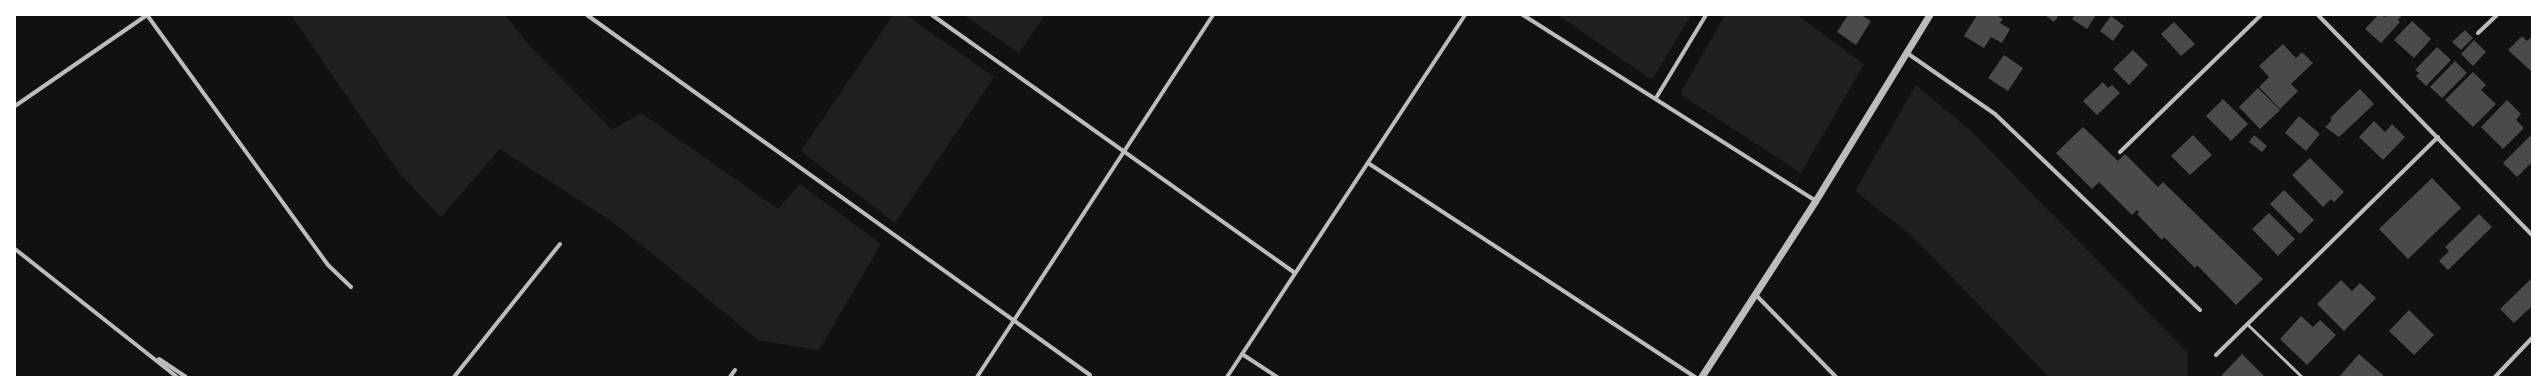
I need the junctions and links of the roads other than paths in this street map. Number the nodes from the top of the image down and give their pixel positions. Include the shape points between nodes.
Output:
1 (147, 15) edge
2 (587, 15) edge
3 (932, 15) edge
4 (1213, 15) edge
5 (1465, 15) edge
6 (1524, 15) edge
7 (1706, 15) edge
8 (1930, 15) edge
9 (2261, 15) edge
10 (2318, 15) edge
11 (2497, 15) edge
12 (2478, 33) dead end
13 (1906, 52) junction
14 (1656, 98) junction
15 (15, 106) edge
16 (2438, 137) junction
17 (1123, 152) junction
18 (2120, 152) dead end
19 (1368, 163) junction
20 (1816, 201) junction
21 (2532, 235) edge
22 (560, 244) dead end
23 (15, 249) edge
24 (1295, 273) junction
25 (351, 287) dead end
26 (1755, 294) junction
27 (2200, 310) dead end
28 (1014, 322) junction
29 (2248, 324) junction
30 (2532, 338) edge
31 (139, 345) junction
32 (1242, 354) junction
33 (2216, 355) dead end
34 (735, 370) dead end
35 (1090, 375) dead end
36 (177, 377) edge
37 (186, 377) edge
38 (454, 377) edge
39 (730, 377) edge
40 (977, 377) edge
41 (1227, 377) edge
42 (1277, 377) edge
43 (1695, 377) edge
44 (1702, 377) edge
45 (1836, 377) edge
46 (2302, 377) edge
47 (2495, 377) edge

1 - 15 street
1 - 25 street via 328,265
2 - 28 street
3 - 17 street
4 - 17 street
5 - 19 street
6 - 14 street
7 - 14 street
8 - 13 street
9 - 18 street
10 - 16 street
11 - 12 street
13 - 20 street
13 - 27 street via 1995,114
14 - 20 street
16 - 21 street
16 - 29 street
17 - 24 street
17 - 28 street
19 - 24 street
19 - 43 street
20 - 26 street
22 - 38 street
23 - 31 street
24 - 32 street
26 - 44 street
26 - 45 street
28 - 35 street
28 - 40 street
29 - 33 street
29 - 46 lane
30 - 47 street
31 - 36 street
31 - 37 street
32 - 41 street
32 - 42 street
34 - 39 street

